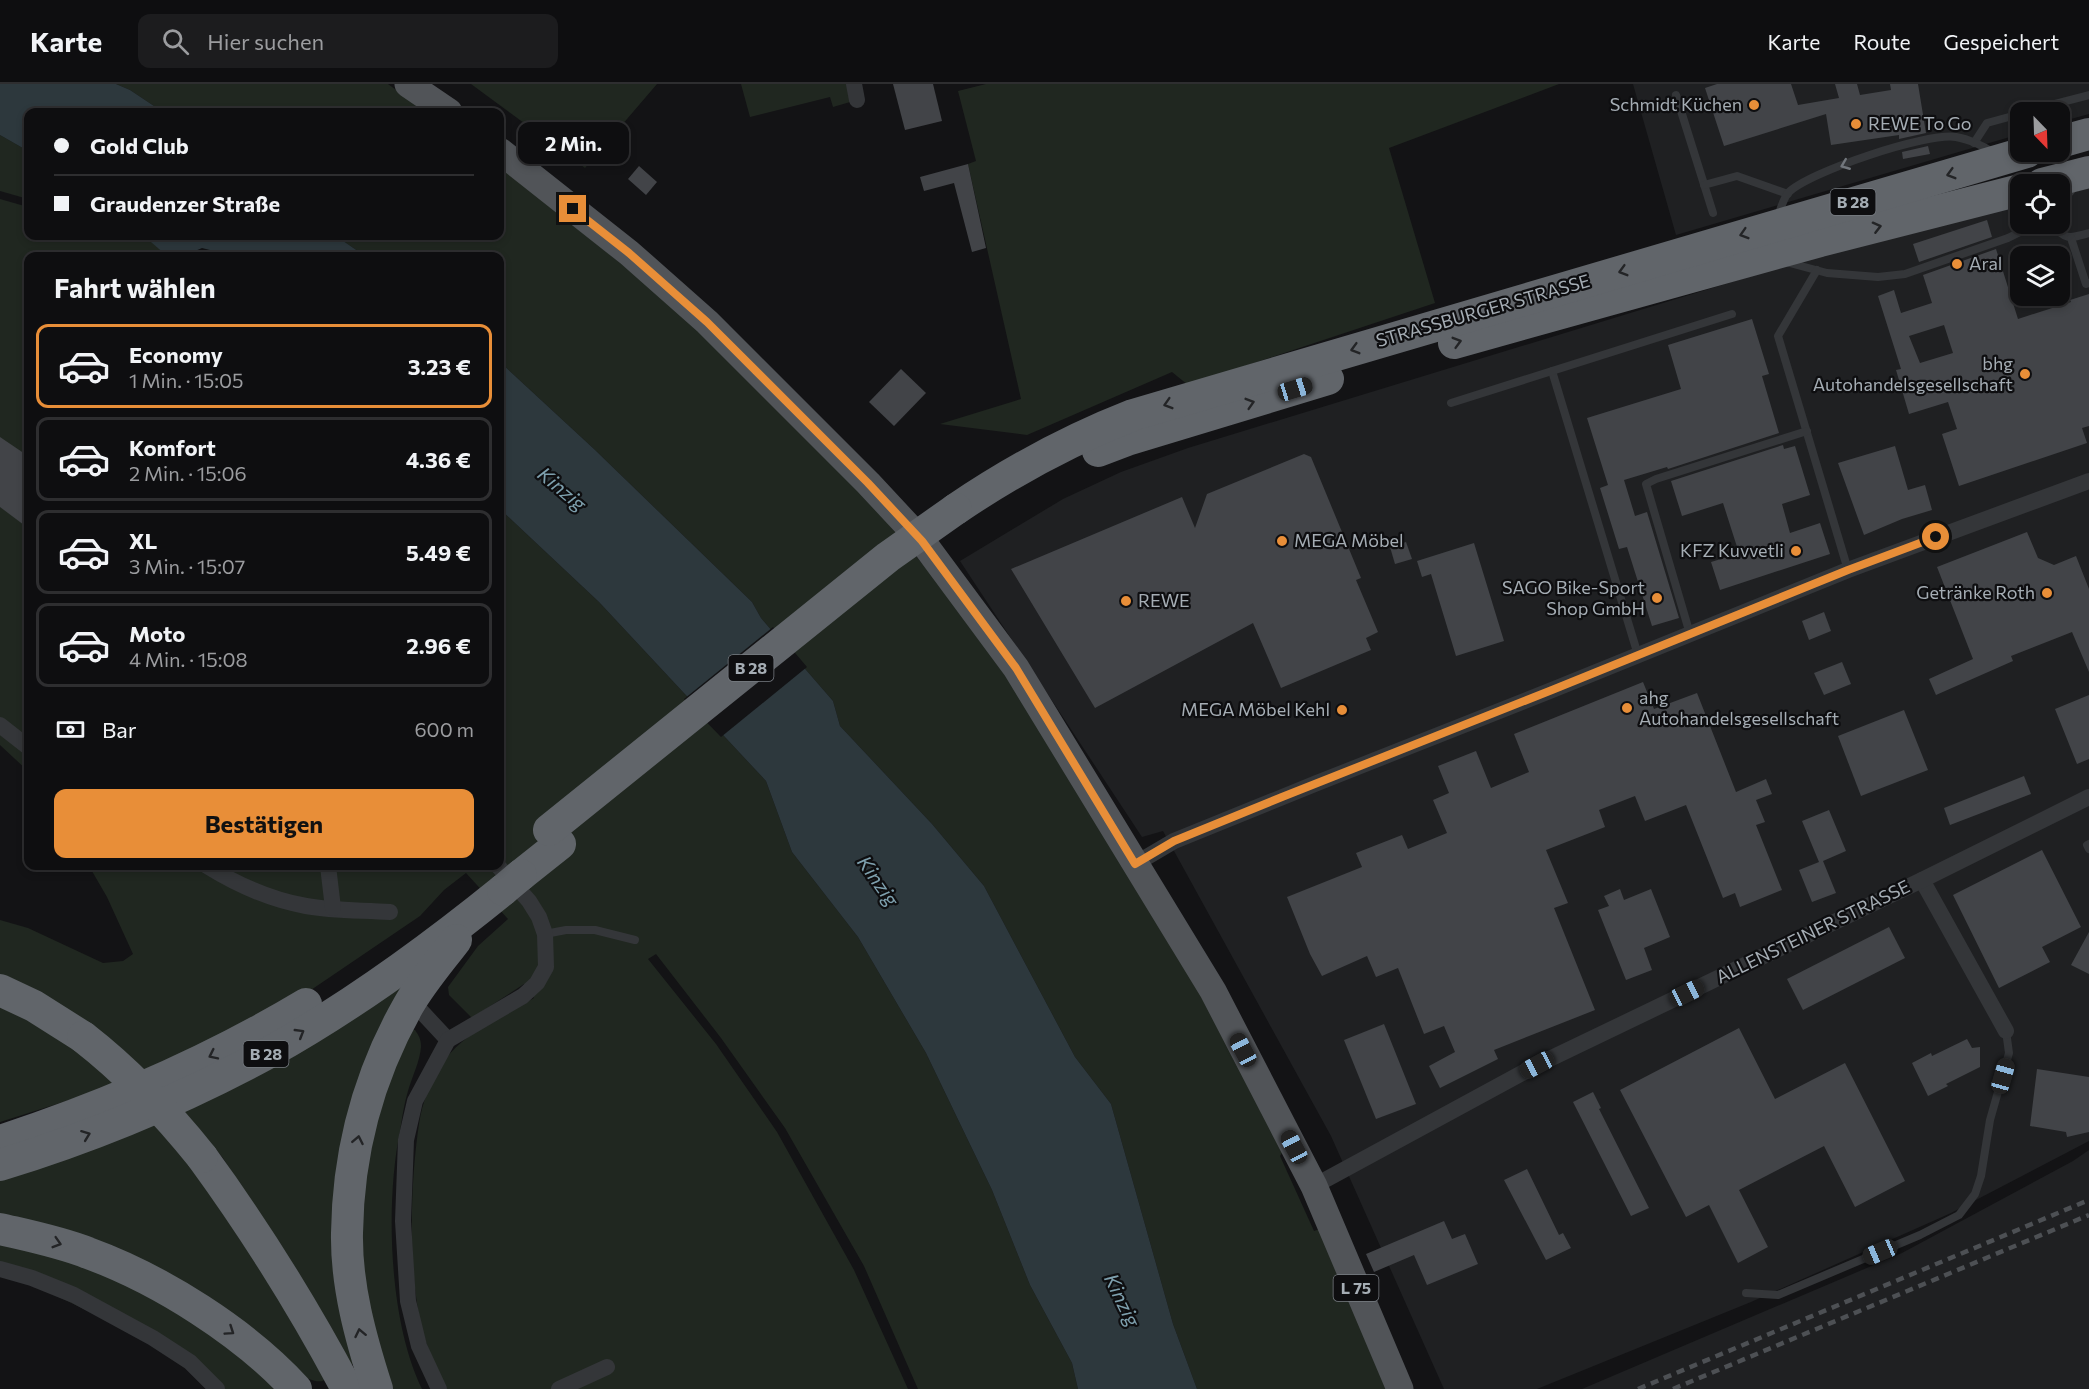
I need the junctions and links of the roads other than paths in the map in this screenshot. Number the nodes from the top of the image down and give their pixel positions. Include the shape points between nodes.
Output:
1 (408, 84) edge
2 (1676, 94) dead end
3 (2089, 94) edge
4 (2061, 102) edge
5 (443, 108) edge
6 (2010, 116) edge
7 (2089, 134) edge
8 (2070, 139) edge
9 (1974, 143) junction
10 (504, 154) edge
11 (2010, 154) edge
12 (2010, 156) edge
13 (1704, 185) junction
14 (2010, 193) edge
15 (1788, 194) junction
16 (1713, 213) dead end
17 (1775, 225) junction
18 (2089, 233) edge
19 (2016, 234) edge
20 (2061, 234) edge
21 (2071, 238) junction
22 (1769, 255) junction
23 (1817, 270) junction
24 (2089, 283) edge
25 (1732, 314) dead end
26 (1552, 371) junction
27 (1451, 403) dead end
28 (1807, 432) junction
29 (2089, 481) edge
30 (961, 516) junction
31 (1848, 570) junction
32 (1690, 634) junction
33 (1638, 655) junction
34 (0, 725) edge
35 (24, 744) edge
36 (2089, 797) edge
37 (1135, 864) junction
38 (215, 870) edge
39 (328, 870) edge
40 (505, 874) edge
41 (1922, 880) junction
42 (333, 908) junction
43 (477, 911) junction
44 (390, 912) dead end
45 (545, 934) junction
46 (635, 940) dead end
47 (0, 990) edge
48 (409, 1004) junction
49 (2006, 1031) joint
50 (448, 1040) junction
51 (0, 1141) edge
52 (0, 1165) edge
53 (1314, 1186) junction
54 (0, 1229) edge
55 (0, 1269) edge
56 (1746, 1293) dead end
57 (607, 1367) dead end
58 (217, 1389) edge
59 (296, 1389) edge
60 (347, 1389) edge
61 (377, 1389) edge
62 (439, 1389) edge
63 (559, 1389) edge
64 (1400, 1389) edge

1 - 5 main road
2 - 13 lane
3 - 4 lane
6 - 9 lane via 1987,123
7 - 8 highway
9 - 11 lane
9 -> 15 lane via 1956,137 1936,137 1870,155 1810,179
10 - 37 main road, L 75 via 629,253 707,322 922,541 1016,668
12 -> 17 highway, STRASSBURGER STRASSE / B 28
13 - 15 lane via 1737,176
13 - 16 lane
22 -> 14 highway, STRASSBURGER STRASSE / B 28
15 - 17 lane
17 -> 30 highway, STRASSBURGER STRASSE / B 28 via 1132,415 1043,454 993,483
18 - 21 lane
19 - 23 lane via 1905,274 1878,277
20 - 21 lane
21 - 24 lane via 2086,284
22 - 23 lane
30 -> 22 highway, STRASSBURGER STRASSE / B 28 via 1127,440 1379,364
23 - 28 lane via 1778,336
25 - 26 lane
26 - 27 lane
26 - 33 lane
28 - 31 lane
28 - 32 lane via 1646,484
29 - 31 street
30 - 40 highway, B 28 via 899,571
31 - 32 street
32 - 33 street
33 - 37 street via 1185,837
34 - 35 street
36 - 41 street, ALLENSTEINER STRASSE
37 - 53 main road, L 75 via 1213,991
38 - 42 street via 272,898
39 - 42 street
40 - 43 highway, B 28
40 - 45 street via 529,901
40 -> 51 highway, B 28 via 332,989 258,1033 122,1097
41 - 49 street
41 - 53 street, ALLENSTEINER STRASSE via 1537,1065
42 - 44 street
43 - 48 highway
52 -> 43 highway, B 28 via 120,1122 268,1053 410,962
45 - 46 lane via 595,930
45 - 50 street via 546,967 537,983 523,996
47 - 60 highway, bridge via 83,1037 114,1061 178,1126 271,1256
48 - 50 street
61 -> 48 highway via 363,1347 352,1292 346,1234 350,1179 363,1112 383,1054
49 - 56 lane via 2009,1053 1990,1120 1981,1176 1975,1194 1959,1215 1778,1294
50 - 62 street via 415,1101 406,1140 403,1221 408,1301 419,1346
53 - 64 main road, L 75
54 -> 59 highway via 88,1253 135,1273 243,1341
55 - 58 street via 74,1295 143,1332 190,1362
57 - 63 street

